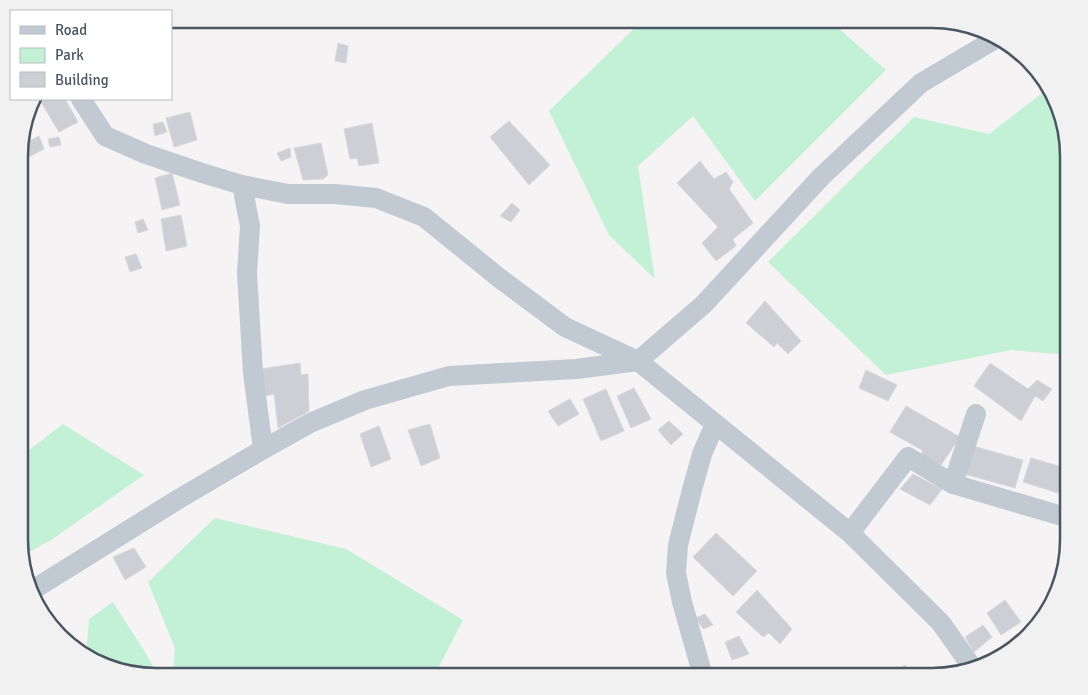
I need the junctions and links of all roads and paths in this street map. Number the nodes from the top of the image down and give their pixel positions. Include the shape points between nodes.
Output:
1 (991, 42) edge
2 (82, 100) edge
3 (242, 185) junction
4 (638, 361) junction
5 (976, 414) dead end
6 (714, 424) junction
7 (263, 449) junction
8 (953, 484) junction
9 (1060, 515) edge
10 (850, 533) junction
11 (37, 587) edge
12 (969, 662) edge
13 (701, 667) edge

1 - 4 street via 921,83 821,177 704,304
2 - 3 street via 105,136 146,154
3 - 4 street via 288,194 376,198 424,217 565,327
3 - 7 street via 250,226 248,292 253,374
4 - 6 street
4 - 7 street via 576,369 449,376 366,400 310,423
5 - 8 street
6 - 10 street
6 - 13 street via 692,490 678,545 676,573
7 - 11 street
8 - 9 street
8 - 10 street via 908,457
10 - 12 street via 941,623

